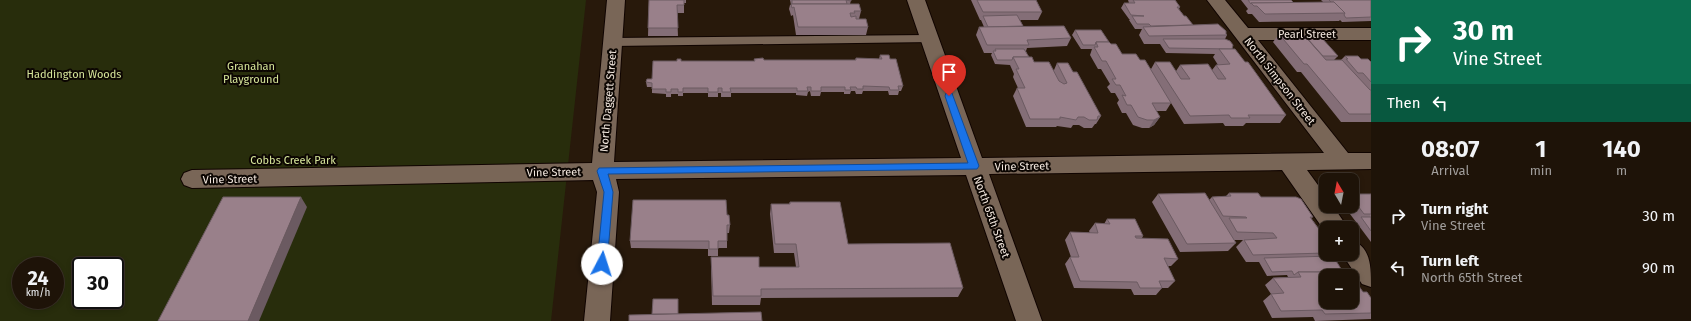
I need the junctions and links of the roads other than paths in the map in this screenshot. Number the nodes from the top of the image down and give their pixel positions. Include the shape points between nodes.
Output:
1 (616, 0) edge
2 (916, 0) edge
3 (1216, 0) edge
4 (1243, 34) junction
5 (1371, 34) edge
6 (929, 39) junction
7 (613, 42) junction
8 (1371, 161) edge
9 (1343, 162) junction
10 (1289, 163) junction
11 (974, 166) junction
12 (602, 171) junction
13 (192, 180) dead end
14 (1331, 221) edge
15 (1359, 260) edge
16 (1371, 276) edge
17 (597, 321) edge
18 (1029, 321) edge

1 - 7 street, North Daggett Street
2 - 6 street, North 65th Street
3 - 4 street, North Simpson Street
4 - 5 street, Pearl Street
4 - 9 street, North Simpson Street
6 - 7 lane
6 - 11 street, North 65th Street
7 - 12 street, North Daggett Street
8 - 9 street, Vine Street
9 - 10 street, Vine Street
10 - 11 street, Vine Street
10 - 14 street
11 - 12 street, Vine Street
11 - 18 street, North 65th Street
12 - 13 street, Vine Street
12 - 17 street, North Daggett Street via 608,192
15 - 16 street

